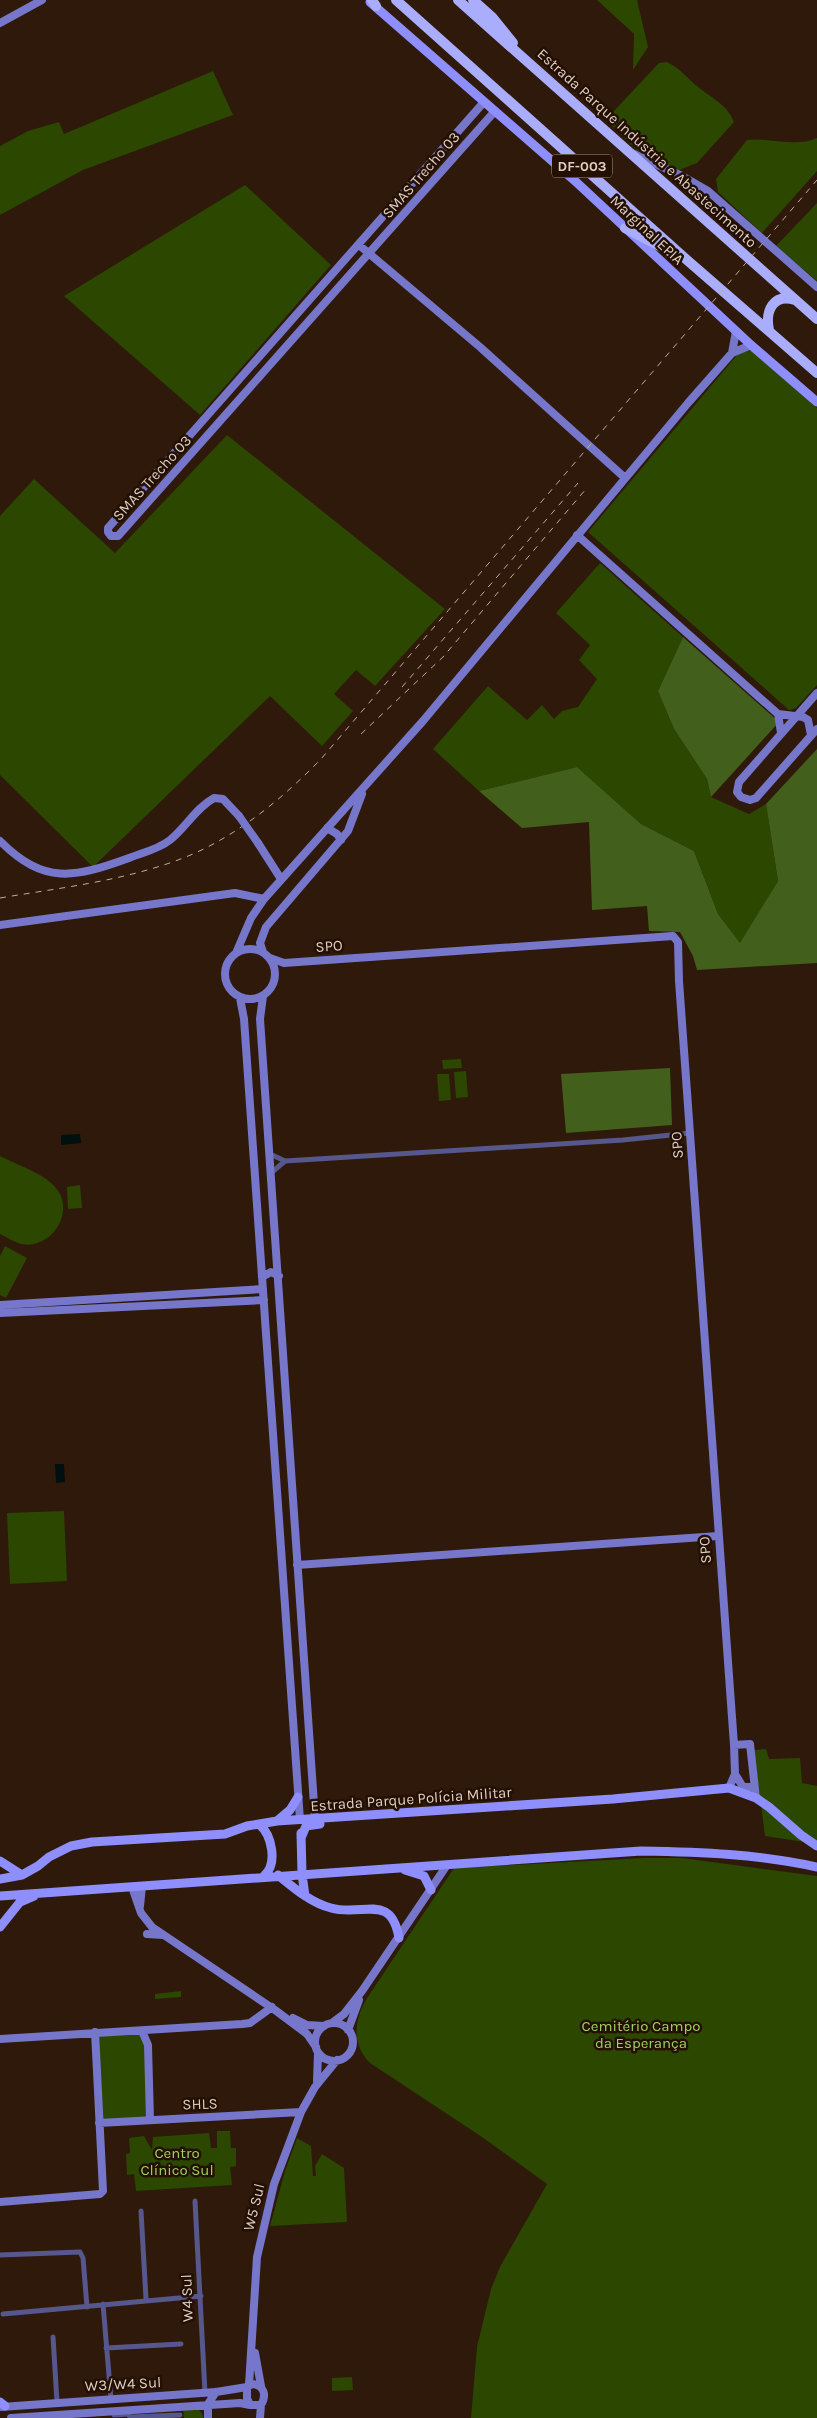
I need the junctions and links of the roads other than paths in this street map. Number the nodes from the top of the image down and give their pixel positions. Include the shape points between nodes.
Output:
1 (42, 0) edge
2 (396, 0) edge
3 (458, 0) edge
4 (473, 0) edge
5 (372, 2) edge
6 (0, 23) edge
7 (521, 56) junction
8 (484, 102) junction
9 (495, 111) junction
10 (469, 121) junction
11 (479, 129) junction
12 (629, 151) junction
13 (625, 228) junction
14 (359, 246) junction
15 (369, 254) junction
16 (686, 260) junction
17 (817, 287) edge
18 (795, 300) junction
19 (817, 319) edge
20 (294, 320) junction
21 (303, 328) junction
22 (769, 330) junction
23 (736, 331) junction
24 (751, 345) junction
25 (732, 353) junction
26 (817, 373) edge
27 (817, 402) edge
28 (624, 478) junction
29 (577, 535) junction
30 (817, 693) edge
31 (778, 714) junction
32 (796, 716) junction
33 (814, 732) edge
34 (781, 733) junction
35 (364, 789) junction
36 (327, 828) junction
37 (341, 840) junction
38 (0, 842) edge
39 (281, 879) junction
40 (264, 899) junction
41 (0, 925) edge
42 (263, 952) junction
43 (236, 953) junction
44 (270, 958) junction
45 (284, 963) junction
46 (275, 971) junction
47 (263, 996) junction
48 (240, 998) junction
49 (266, 1105) junction
50 (249, 1106) junction
51 (690, 1133) junction
52 (270, 1154) junction
53 (285, 1161) junction
54 (271, 1173) junction
55 (279, 1276) junction
56 (262, 1277) junction
57 (263, 1289) junction
58 (215, 1292) junction
59 (152, 1295) junction
60 (73, 1300) junction
61 (264, 1300) junction
62 (220, 1302) junction
63 (0, 1305) edge
64 (152, 1305) junction
65 (74, 1309) junction
66 (0, 1313) edge
67 (283, 1357) junction
68 (268, 1359) junction
69 (276, 1491) junction
70 (292, 1492) junction
71 (718, 1536) junction
72 (297, 1565) junction
73 (300, 1607) junction
74 (284, 1610) junction
75 (304, 1667) junction
76 (288, 1668) junction
77 (734, 1744) junction
78 (735, 1774) junction
79 (754, 1786) junction
80 (729, 1788) junction
81 (298, 1797) junction
82 (756, 1798) junction
83 (416, 1812) junction
84 (315, 1819) junction
85 (300, 1820) junction
86 (277, 1822) junction
87 (259, 1824) junction
88 (301, 1838) junction
89 (817, 1846) edge
90 (0, 1862) edge
91 (447, 1865) junction
92 (817, 1867) edge
93 (401, 1868) junction
94 (302, 1874) junction
95 (22, 1875) junction
96 (278, 1875) junction
97 (264, 1876) junction
98 (0, 1879) edge
99 (137, 1886) junction
100 (431, 1890) junction
101 (48, 1892) junction
102 (0, 1896) edge
103 (305, 1896) junction
104 (0, 1928) edge
105 (147, 1934) dead end
106 (164, 1935) junction
107 (399, 1938) junction
108 (362, 1991) junction
109 (265, 2002) junction
110 (274, 2008) junction
111 (256, 2018) junction
112 (328, 2024) junction
113 (348, 2030) junction
114 (142, 2031) junction
115 (95, 2032) junction
116 (0, 2040) edge
117 (317, 2049) junction
118 (337, 2060) junction
119 (315, 2088) junction
120 (301, 2112) junction
121 (150, 2120) junction
122 (100, 2123) junction
123 (195, 2201) dead end
124 (0, 2202) edge
125 (141, 2211) dead end
126 (0, 2255) edge
127 (201, 2296) junction
128 (146, 2299) junction
129 (102, 2304) junction
130 (87, 2307) junction
131 (3, 2314) dead end
132 (53, 2337) dead end
133 (252, 2342) junction
134 (182, 2344) dead end
135 (106, 2348) junction
136 (248, 2386) junction
137 (261, 2386) junction
138 (216, 2392) junction
139 (205, 2393) junction
140 (135, 2398) junction
141 (111, 2399) junction
142 (57, 2402) junction
143 (35, 2404) junction
144 (208, 2404) junction
145 (250, 2404) junction
146 (2, 2405) edge
147 (198, 2405) junction
148 (261, 2405) junction
149 (136, 2410) junction
150 (114, 2415) edge
151 (180, 2415) dead end
152 (36, 2417) junction
153 (208, 2417) edge
154 (11, 2418) edge
155 (260, 2418) edge

1 - 6 street
2 - 16 highway, DF-003
3 - 7 highway, Estrada Parque Indústria e Abastecimento / DF-003
4 - 7 highway via 504,31
5 - 8 main road, Marginal EPIA
7 - 12 highway, Estrada Parque Indústria e Abastecimento / DF-003
8 - 9 main road, Marginal EPIA
8 - 10 street, SMAS Trecho 03
9 - 11 street, SMAS Trecho 03
9 - 13 main road, Marginal EPIA
10 - 11 street
10 - 14 street, SMAS Trecho 03
11 - 15 street, SMAS Trecho 03
12 - 17 street via 708,191
12 - 18 highway, Estrada Parque Indústria e Abastecimento / DF-003
13 - 16 highway
13 - 23 main road, Marginal EPIA
14 - 15 street
14 - 20 street, SMAS Trecho 03
15 - 21 street, SMAS Trecho 03
15 - 28 street via 480,347
16 - 22 highway, DF-003
18 - 19 highway, Estrada Parque Indústria e Abastecimento / DF-003
18 - 22 highway via 783,298 772,305 767,316
20 - 21 street
20 - 21 street, SMAS Trecho 03 via 108,528 109,534 114,538 118,536
22 - 26 highway, DF-003
23 - 24 main road, Marginal EPIA
23 - 25 street
24 - 25 street
24 - 27 main road, Marginal EPIA
25 - 28 street
28 - 29 street
29 - 31 street
29 - 35 street
30 - 32 street
31 - 32 street
31 - 34 street
32 - 33 street via 808,720
32 - 34 street
33 - 34 street via 756,798 741,797 737,792 740,782
35 - 36 street
35 - 37 street via 351,826
36 - 37 street
36 - 39 street
37 - 42 street via 266,927 260,943
38 - 39 street, bridge via 18,858 40,870 84,872 164,844 214,798 223,798 239,816
39 - 40 street
40 - 41 street via 235,893
40 - 43 street via 251,918
42 - 43 street via 249,949
42 - 44 street
43 - 48 street via 227,964 224,978 230,990
44 - 45 street, SPO
44 - 46 street
45 - 46 street
45 - 51 street, SPO via 673,936 678,942
46 - 47 street via 273,986
47 - 48 street
47 - 49 street via 260,1019
48 - 50 street
49 - 50 street
49 - 52 street
50 - 56 street
51 - 53 street
51 - 71 street, SPO
52 - 53 street
52 - 54 street
53 - 54 street
54 - 55 street
55 - 56 street via 270,1272
55 - 67 street
56 - 57 street
57 - 58 street
57 - 61 street
58 - 59 street
58 - 62 street
59 - 60 street
59 - 64 street
60 - 63 street
60 - 65 street
61 - 62 street
61 - 68 street
62 - 64 street
64 - 65 street
65 - 66 street
67 - 68 street via 276,1362
67 - 70 street
68 - 69 street
69 - 70 street via 284,1486
69 - 74 street
70 - 72 street
71 - 72 street
71 - 77 street, SPO
72 - 73 street
73 - 74 street
73 - 75 street
74 - 76 street
75 - 76 street via 297,1672
75 - 84 street
76 - 81 street
77 - 78 street, SPO
77 - 79 street via 750,1744
78 - 79 street via 743,1787
78 - 80 street, SPO
79 - 82 street
80 - 82 main road, Estrada Parque Polícia Militar
80 - 83 main road, Estrada Parque Polícia Militar
81 - 85 street
81 - 86 main road
82 - 89 main road, Estrada Parque Polícia Militar
83 - 84 main road, Estrada Parque Polícia Militar
83 - 88 main road via 407,1816 310,1825 304,1828
84 - 85 main road, Estrada Parque Polícia Militar
85 - 86 main road, Estrada Parque Polícia Militar
85 - 88 main road
86 - 87 main road, Estrada Parque Polícia Militar
87 - 95 main road, Estrada Parque Polícia Militar via 225,1834 71,1846
87 - 97 main road via 267,1833 271,1856 270,1868
88 - 94 main road
90 - 95 main road
91 - 92 main road via 661,1852 714,1852
91 - 93 main road
91 - 100 street
93 - 94 main road
93 - 100 main road via 424,1876
94 - 96 main road
94 - 103 main road
95 - 98 main road, Estrada Parque Polícia Militar
96 - 97 main road
96 - 103 main road
97 - 99 main road
99 - 101 main road
99 - 106 street via 140,1908 147,1922
100 - 107 street
101 - 102 main road
101 - 104 main road via 20,1902
103 - 107 main road via 332,1908 387,1912 396,1923
105 - 106 street
106 - 109 street
107 - 108 street
108 - 112 street via 344,2014
108 - 113 street
109 - 110 street
109 - 111 street
110 - 111 street
110 - 112 street via 307,2025
110 - 117 street via 307,2034
111 - 114 street via 242,2024
112 - 113 street via 340,2024
112 - 117 street via 316,2035
113 - 118 street via 352,2037 351,2049
114 - 115 street
114 - 121 street via 148,2045
115 - 116 street
115 - 122 street
117 - 118 street via 326,2059
117 - 119 street, W5 Sul via 319,2070
118 - 119 street, W5 Sul
119 - 120 street, W5 Sul
120 - 121 street, SHLS
120 - 133 street, W5 Sul via 274,2184 262,2229 254,2285
121 - 122 street, SHLS
122 - 124 street via 104,2184 101,2194
123 - 127 street, W4 Sul
125 - 128 street
126 - 130 street via 75,2251 82,2255
127 - 128 street
127 - 139 street, W4 Sul
128 - 129 street
129 - 130 street
129 - 135 street
130 - 131 street
132 - 142 street
133 - 136 street, W5 Sul
133 - 137 street, W5 Sul
134 - 135 street
135 - 141 street
136 - 137 street
136 - 138 street, W3/W4 Sul
136 - 145 street
137 - 148 street via 264,2397
138 - 139 street, W3/W4 Sul
138 - 144 street
139 - 140 street, W3/W4 Sul
140 - 141 street, W3/W4 Sul
140 - 149 street
141 - 142 street, W3/W4 Sul
142 - 143 street, W3/W4 Sul
143 - 146 street, W3/W4 Sul
143 - 152 street
144 - 145 street, W3/W4 Sul
144 - 147 street, W3/W4 Sul
144 - 153 street
145 - 148 street
147 - 149 street, W3/W4 Sul
147 - 153 street
148 - 155 street
149 - 150 street, W3/W4 Sul
150 - 151 street
150 - 152 street, W3/W4 Sul
152 - 154 street, W3/W4 Sul

